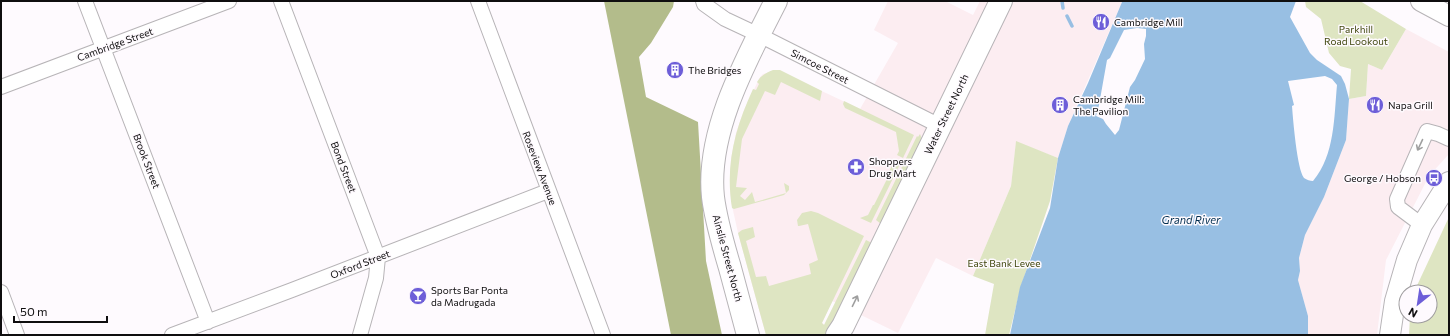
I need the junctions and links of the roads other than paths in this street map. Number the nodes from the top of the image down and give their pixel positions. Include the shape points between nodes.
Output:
1 (85, 1) edge
2 (229, 1) edge
3 (282, 1) edge
4 (478, 1) edge
5 (703, 1) edge
6 (776, 1) edge
7 (1001, 1) edge
8 (1420, 1) edge
9 (1449, 16) edge
10 (759, 35) junction
11 (103, 47) junction
12 (1, 87) edge
13 (940, 126) junction
14 (1449, 139) edge
15 (1449, 182) edge
16 (548, 191) junction
17 (1422, 225) junction
18 (378, 257) junction
19 (1, 292) edge
20 (208, 322) junction
21 (17, 335) edge
22 (172, 335) edge
23 (360, 335) edge
24 (603, 335) edge
25 (748, 335) edge
26 (836, 335) edge
27 (1390, 335) edge

1 - 11 street, Brook Street
2 - 11 street, Cambridge Street
3 - 18 street, Bond Street
4 - 16 street, Roseview Avenue
5 - 10 street, Simcoe Street via 725,20
6 - 10 main road, Ainslie Street North
7 - 13 main road, Water Street North
8 - 9 main road
10 - 13 street, Simcoe Street
10 - 25 main road, Ainslie Street North via 730,98 718,134 713,168 713,196 717,222
11 - 12 street, Cambridge Street
11 - 20 street, Brook Street
26 -> 13 main road, Water Street North via 843,326
14 -> 17 street via 1427,131 1397,199 1398,207
15 - 17 main road
16 - 18 street, Oxford Street
16 - 24 street, Roseview Avenue
17 - 27 main road via 1407,260 1395,301
18 - 20 street, Oxford Street
18 - 23 street, Bond Street via 376,278
19 - 21 street
20 - 22 street, Oxford Street

